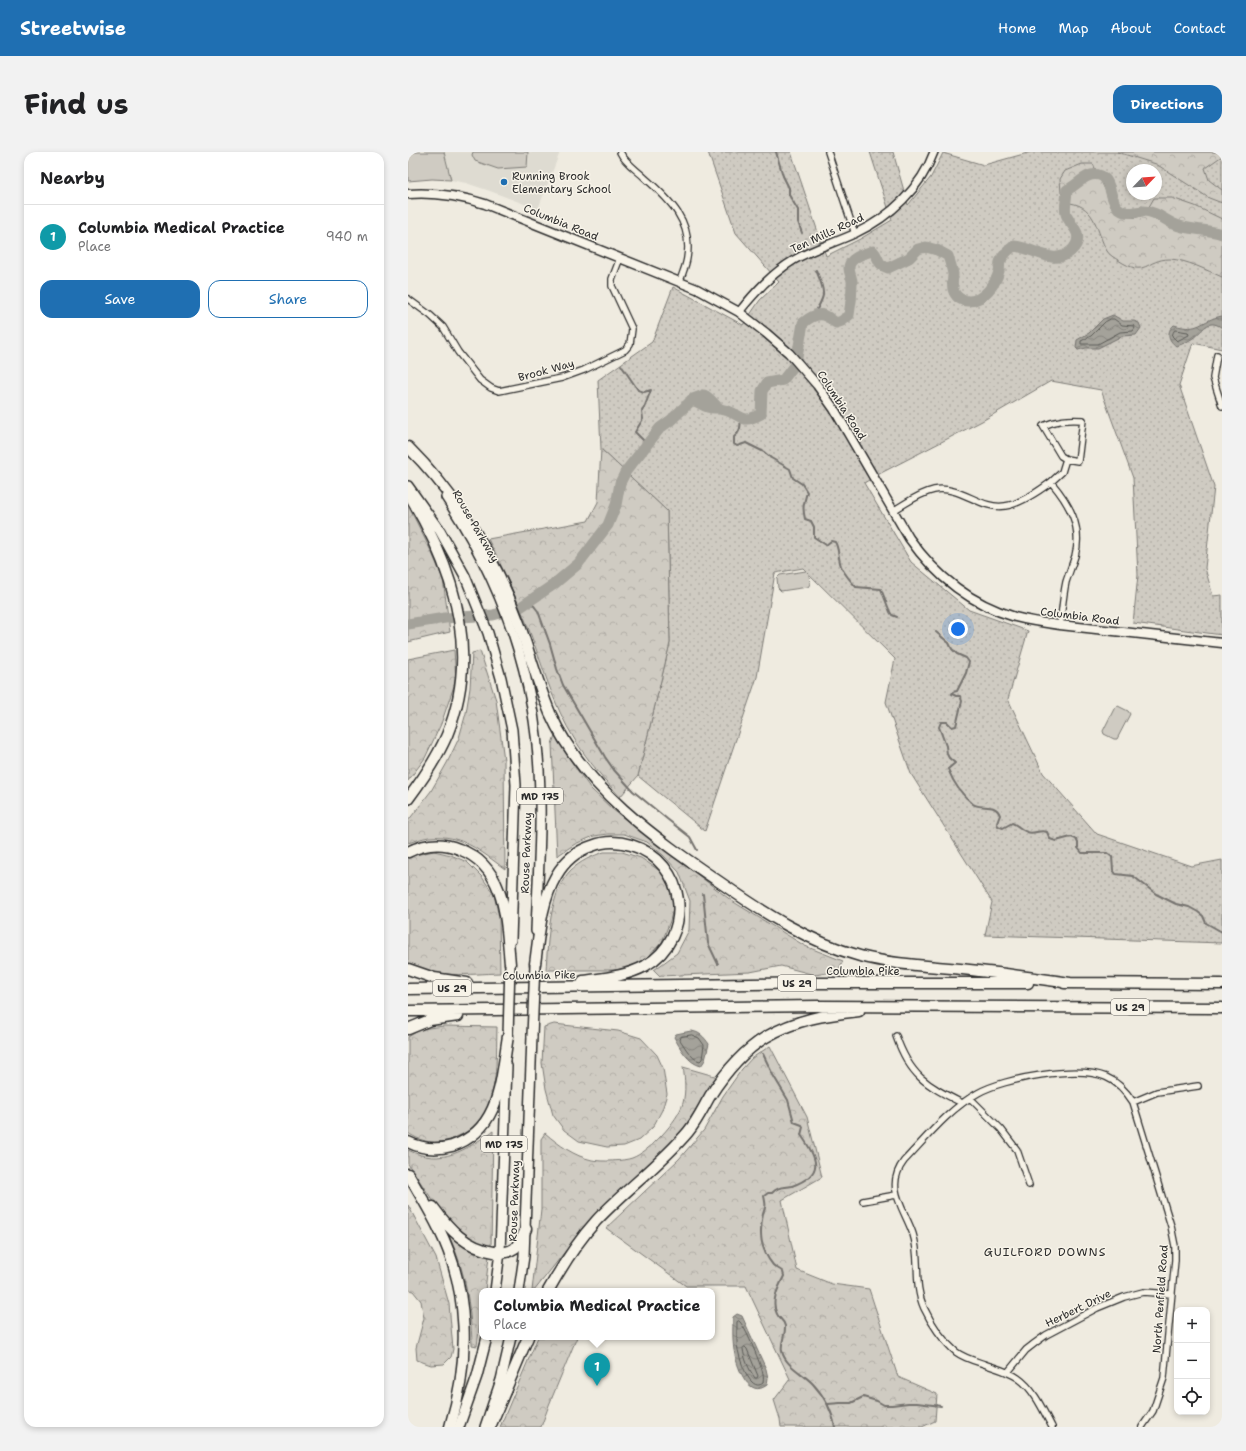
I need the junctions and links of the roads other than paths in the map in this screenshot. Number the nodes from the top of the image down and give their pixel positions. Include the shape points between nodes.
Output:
1 (620, 152) edge
2 (828, 152) edge
3 (934, 152) edge
4 (408, 194) edge
5 (855, 234) junction
6 (620, 258) junction
7 (680, 282) junction
8 (408, 299) edge
9 (739, 312) junction
10 (1217, 355) dead end
11 (1222, 406) edge
12 (408, 447) edge
13 (1066, 459) junction
14 (1051, 482) junction
15 (408, 486) edge
16 (408, 493) edge
17 (893, 511) junction
18 (502, 592) junction
19 (1060, 625) junction
20 (516, 628) junction
21 (1222, 643) edge
22 (408, 800) edge
23 (408, 852) edge
24 (510, 964) junction
25 (535, 964) junction
26 (408, 970) edge
27 (1070, 983) junction
28 (1222, 984) edge
29 (408, 988) edge
30 (497, 988) junction
31 (524, 988) junction
32 (910, 1005) junction
33 (1222, 1008) edge
34 (408, 1011) edge
35 (496, 1011) junction
36 (408, 1029) edge
37 (508, 1036) junction
38 (896, 1036) dead end
39 (1198, 1086) dead end
40 (970, 1098) junction
41 (1132, 1102) junction
42 (962, 1103) junction
43 (408, 1142) edge
44 (408, 1173) edge
45 (1029, 1185) dead end
46 (896, 1195) junction
47 (863, 1201) dead end
48 (526, 1229) junction
49 (500, 1252) junction
50 (495, 1288) edge
51 (519, 1288) edge
52 (550, 1288) edge
53 (1171, 1294) junction
54 (486, 1340) edge
55 (510, 1340) edge
56 (527, 1340) edge
57 (1008, 1372) junction
58 (450, 1427) edge
59 (459, 1427) edge
60 (485, 1427) edge
61 (490, 1427) edge
62 (1052, 1427) edge
63 (1142, 1427) edge

1 - 7 street via 627,162 668,199 680,216 686,232 687,259
2 - 5 street
3 - 5 street, Ten Mills Road via 925,171 904,199 888,214
4 - 6 main road, Columbia Road via 444,194 475,201
5 - 9 street, Ten Mills Road via 819,247 781,268
6 - 7 main road, Columbia Road
6 - 8 street, Brook Way via 612,286 632,329 628,347 577,373 499,392 486,385 465,362 442,327
7 - 9 main road, Columbia Road
9 - 17 main road, Columbia Road via 789,353 817,385 834,409
10 - 11 street via 1213,378
12 - 18 main road, Rouse Parkway via 444,495
12 - 18 highway via 428,466 464,515 479,539
13 - 13 street via 1061,456 1043,426 1062,420 1083,420 1078,461
13 - 14 street via 1062,472
14 - 17 street via 1021,500 1005,506 985,504 966,494 951,490 935,490 922,494
14 - 19 street via 1071,510 1077,540 1066,583
15 - 24 main road, Rouse Parkway / MD 175 via 440,531 465,576 488,633 507,704 515,759 516,813
16 - 22 highway via 432,536 456,601 462,634 463,665 461,684 447,735 427,773
17 - 19 main road, Columbia Road via 908,538 928,563 969,596 984,605 1016,617
18 - 20 highway
19 - 21 main road, Columbia Road
20 - 25 main road, Rouse Parkway / MD 175 via 538,755 540,819
20 - 27 highway via 551,715 568,745 593,779 638,823 746,900 798,932 858,956 885,962 978,970
23 - 24 highway via 429,845 442,845 465,851 483,864 495,882 504,906
24 - 37 main road, Rouse Parkway / MD 175, bridge
25 - 31 highway via 542,915 548,894 559,870 572,857 596,844 618,842 645,851 664,866 673,881 678,911 675,930 659,955 644,966 623,974
25 - 48 main road, Rouse Parkway / MD 175, bridge
26 - 30 highway via 434,978
27 - 28 highway, Columbia Pike / US 29
27 - 31 highway, Columbia Pike / US 29 via 818,983
29 - 30 highway, Columbia Pike / US 29
30 - 31 highway, Columbia Pike / US 29
32 - 33 highway, US 29
32 - 35 highway, US 29
32 - 52 highway via 808,1019 775,1033 754,1046 727,1073 685,1135 613,1204 583,1237
34 - 35 highway, US 29
35 - 36 highway via 430,1020
37 - 43 highway via 500,1091 492,1112 480,1129 465,1141 436,1149
37 - 49 main road, Rouse Parkway / MD 175
38 - 42 street via 903,1054 916,1073 932,1087
39 - 41 street via 1157,1092
40 - 41 street, North Penfield Road via 989,1087 1018,1078 1089,1073 1111,1080 1124,1089
40 - 42 street, North Penfield Road
40 - 45 street via 1001,1129 1017,1150
41 - 53 street, North Penfield Road via 1176,1246
42 - 46 street, North Penfield Road via 900,1166 895,1181
44 - 49 highway via 440,1218 456,1235 474,1247
44 - 58 highway via 438,1228 454,1268 460,1296 464,1330 463,1367 458,1401
46 - 47 street
46 - 57 street via 915,1241 918,1262 917,1284 930,1319 942,1337 957,1352 979,1363
48 - 49 highway via 516,1247 509,1252
48 - 51 main road, Rouse Parkway / MD 175
49 - 50 main road, Rouse Parkway / MD 175
53 - 57 street, Herbert Drive via 1143,1292 1097,1308 1046,1335 1026,1350
53 - 63 street, North Penfield Road via 1164,1378 1153,1411
54 - 59 main road
55 - 60 main road
56 - 61 highway
57 - 62 street via 1026,1386

